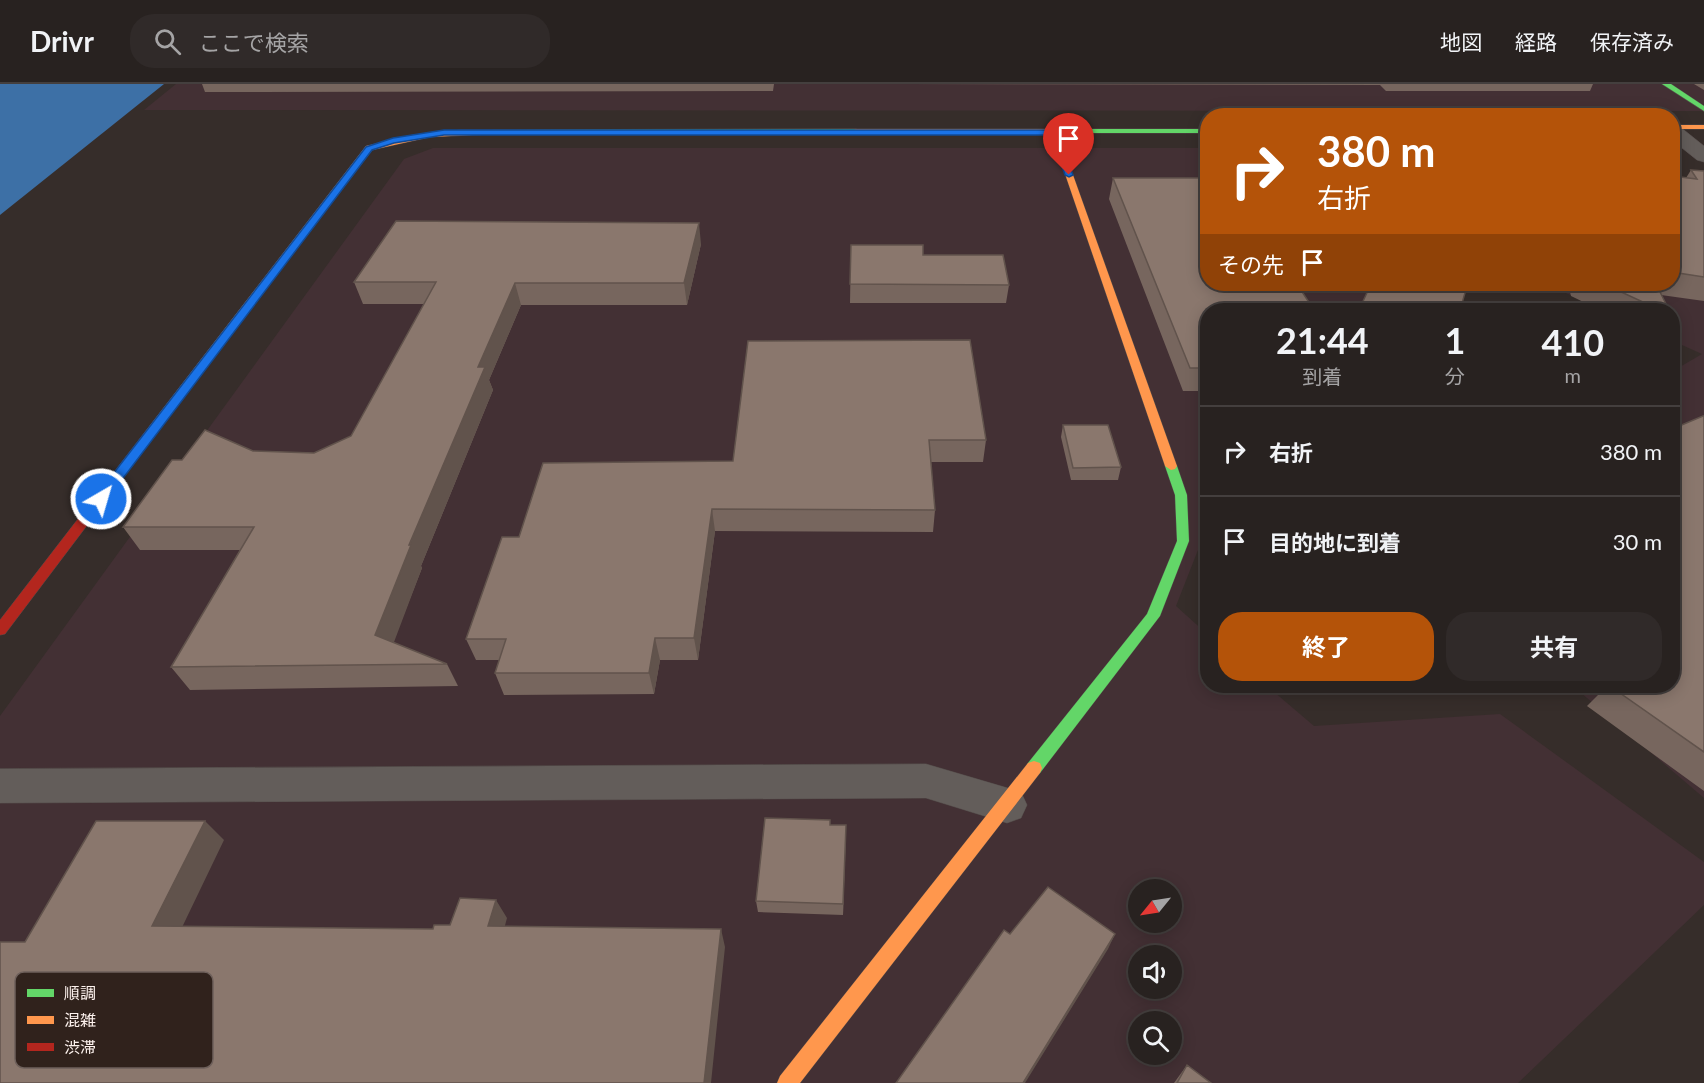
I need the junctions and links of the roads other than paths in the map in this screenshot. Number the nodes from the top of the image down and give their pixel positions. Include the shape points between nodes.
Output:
1 (1666, 84) edge
2 (1704, 109) edge
3 (1704, 127) edge
4 (1680, 128) edge
5 (1200, 131) edge
6 (1054, 132) junction
7 (1680, 136) edge
8 (1704, 156) edge
9 (0, 630) edge
10 (0, 786) edge
11 (1007, 805) junction
12 (787, 1083) edge

1 - 2 street
3 - 4 street
5 - 6 street
6 - 9 street via 444,132 369,148
6 - 11 street via 1181,495 1183,540 1154,616
7 - 8 street
10 - 11 street via 926,781
11 - 12 street

